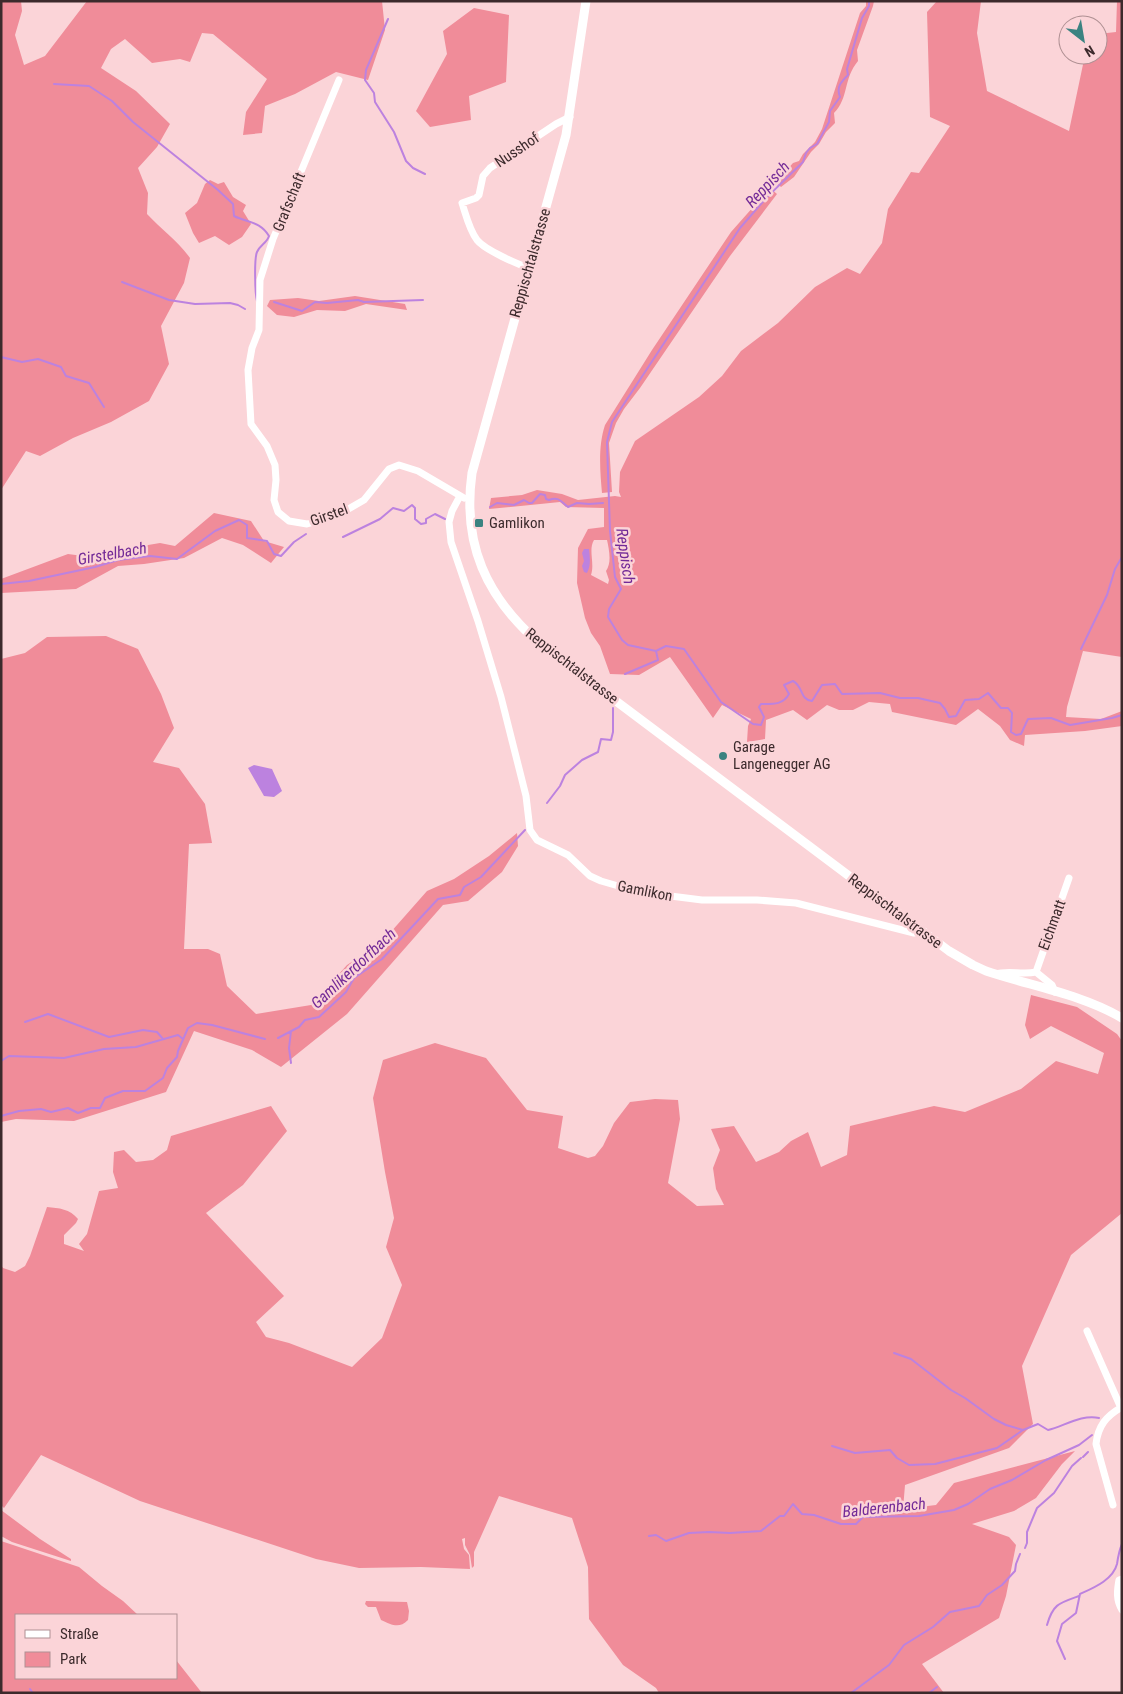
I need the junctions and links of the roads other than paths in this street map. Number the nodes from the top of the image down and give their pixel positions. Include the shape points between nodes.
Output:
1 (586, 1) edge
2 (339, 80) dead end
3 (570, 118) junction
4 (529, 268) junction
5 (259, 330) joint
6 (465, 498) junction
7 (1069, 878) dead end
8 (920, 929) junction
9 (1036, 972) junction
10 (995, 974) junction
11 (1055, 992) junction
12 (1122, 1018) edge
13 (1087, 1331) dead end
14 (1121, 1407) edge
15 (1113, 1505) dead end
16 (1122, 1572) edge
17 (1121, 1580) edge
18 (1122, 1610) edge

1 - 3 main road, Reppischtalstrasse
2 - 5 street, Grafschaft via 273,239 260,280
3 - 4 main road, Reppischtalstrasse
3 - 4 street, Nusshof via 490,168 483,176 476,198 462,203 478,241
4 - 6 main road, Reppischtalstrasse
5 - 6 street, Girstel via 248,370 251,424 267,446 275,465 274,500 278,512 289,521 307,524 338,515 364,500 389,469 399,465 418,471
6 - 8 main road, Reppischtalstrasse via 481,567 497,596 524,630
6 - 8 street, Gamlikon via 452,511 449,522 451,542 501,697 526,796 530,830 537,840 568,855 590,876 639,892 702,900 796,903 914,933
7 - 9 street, Eichmatt
8 - 10 main road, Reppischtalstrasse via 963,959
9 - 10 street via 1003,971
9 - 11 street via 1052,985
10 - 11 main road, Reppischtalstrasse
11 - 12 main road, Reppischtalstrasse via 1091,1003
13 - 14 street
14 - 15 street via 1104,1421 1096,1444
16 - 17 street
17 - 18 street via 1117,1591

